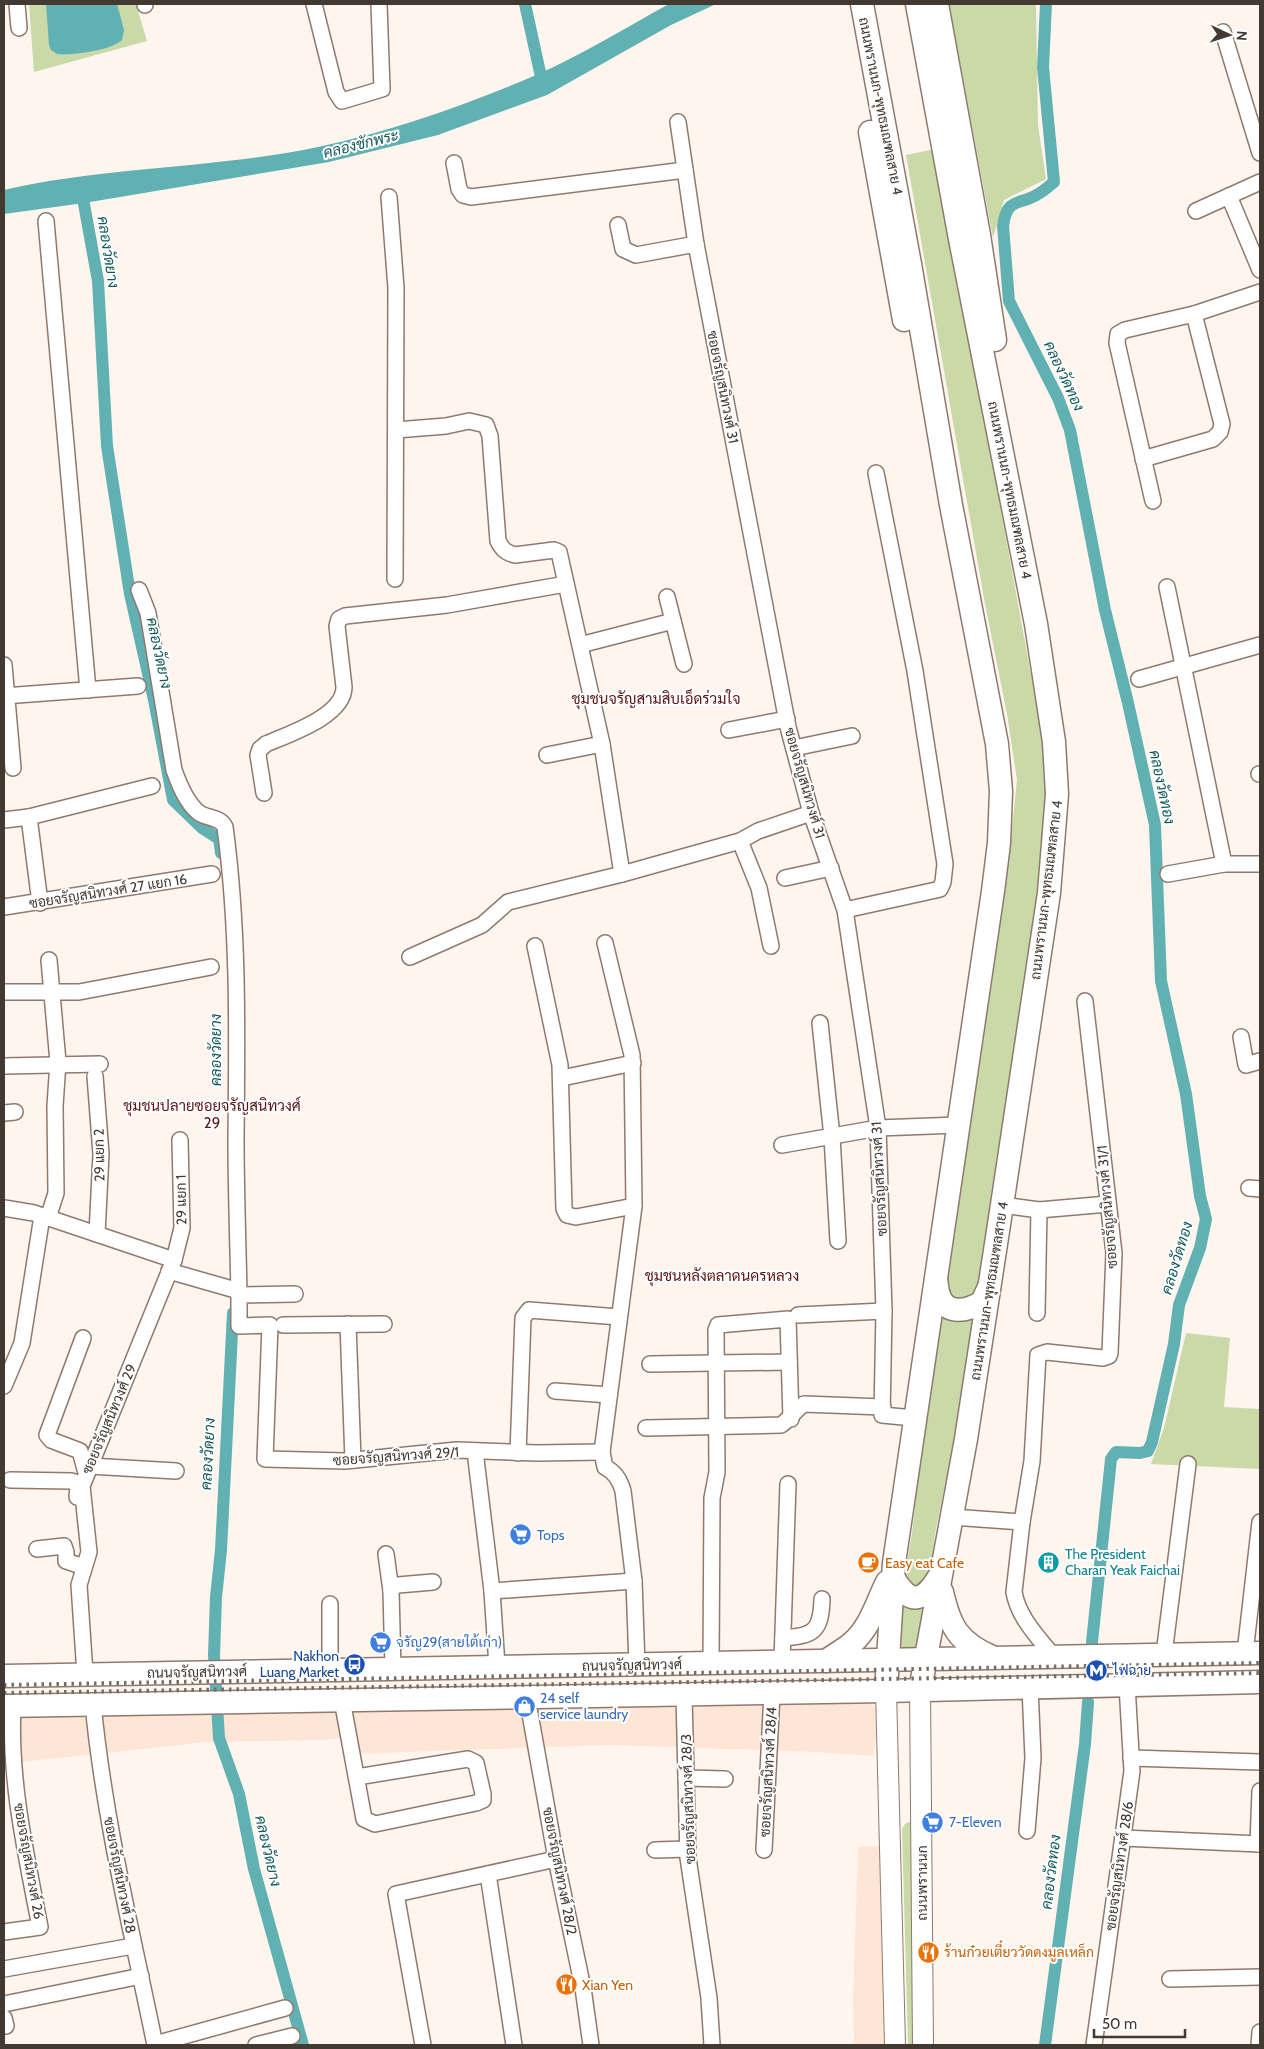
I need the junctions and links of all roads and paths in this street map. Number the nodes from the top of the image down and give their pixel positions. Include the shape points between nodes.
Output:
1 (17, 4) edge
2 (314, 4) edge
3 (380, 4) edge
4 (846, 4) edge
5 (862, 4) edge
6 (917, 4) edge
7 (937, 4) edge
8 (19, 28) dead end
9 (1223, 32) dead end
10 (678, 122) dead end
11 (1260, 153) edge
12 (454, 163) dead end
13 (685, 170) junction
14 (1260, 182) edge
15 (1229, 196) junction
16 (389, 197) dead end
17 (1196, 211) dead end
18 (46, 221) dead end
19 (618, 225) dead end
20 (696, 244) junction
21 (1260, 270) edge
22 (1260, 292) edge
23 (1194, 314) junction
24 (396, 430) junction
25 (1143, 459) junction
26 (876, 473) dead end
27 (1012, 495) junction
28 (1153, 501) dead end
29 (951, 505) junction
30 (394, 579) dead end
31 (566, 584) junction
32 (1167, 587) dead end
33 (139, 590) dead end
34 (667, 597) dead end
35 (673, 621) junction
36 (580, 645) junction
37 (1260, 645) edge
38 (684, 664) dead end
39 (4, 665) edge
40 (1183, 666) junction
41 (1138, 679) dead end
42 (138, 686) dead end
43 (88, 690) junction
44 (5, 696) edge
45 (787, 719) junction
46 (728, 730) dead end
47 (852, 736) dead end
48 (602, 744) junction
49 (794, 748) junction
50 (547, 755) dead end
51 (12, 768) dead end
52 (152, 786) dead end
53 (264, 794) dead end
54 (811, 813) junction
55 (29, 817) junction
56 (4, 820) edge
57 (740, 841) junction
58 (1224, 864) junction
59 (1260, 864) edge
60 (830, 868) junction
61 (212, 874) dead end
62 (622, 874) junction
63 (1168, 874) dead end
64 (786, 878) dead end
65 (40, 902) junction
66 (4, 907) edge
67 (845, 910) junction
68 (606, 943) dead end
69 (535, 946) dead end
70 (771, 946) dead end
71 (410, 957) dead end
72 (49, 960) dead end
73 (211, 967) dead end
74 (4, 992) edge
75 (52, 992) junction
76 (1085, 1002) dead end
77 (820, 1023) dead end
78 (1241, 1037) dead end
79 (1260, 1061) edge
80 (633, 1063) junction
81 (57, 1064) junction
82 (4, 1066) edge
83 (562, 1078) junction
84 (958, 1125) junction
85 (878, 1128) junction
86 (832, 1137) junction
87 (180, 1140) dead end
88 (782, 1145) dead end
89 (1108, 1204) junction
90 (1002, 1205) junction
91 (634, 1206) junction
92 (4, 1208) edge
93 (1039, 1210) junction
94 (45, 1217) junction
95 (97, 1234) junction
96 (838, 1242) dead end
97 (172, 1266) junction
98 (936, 1274) junction
99 (990, 1286) junction
100 (239, 1292) junction
101 (295, 1294) dead end
102 (884, 1311) junction
103 (1037, 1313) dead end
104 (798, 1315) dead end
105 (619, 1317) junction
106 (348, 1324) junction
107 (384, 1324) dead end
108 (276, 1325) junction
109 (83, 1338) dead end
110 (716, 1362) junction
111 (789, 1362) junction
112 (650, 1364) dead end
113 (4, 1386) edge
114 (555, 1391) dead end
115 (609, 1395) junction
116 (883, 1407) junction
117 (791, 1418) junction
118 (914, 1418) junction
119 (718, 1426) junction
120 (646, 1428) dead end
121 (475, 1451) junction
122 (602, 1452) junction
123 (518, 1453) junction
124 (353, 1460) junction
125 (1188, 1464) dead end
126 (88, 1470) junction
127 (176, 1471) dead end
128 (10, 1480) dead end
129 (788, 1484) dead end
130 (952, 1517) junction
131 (1022, 1522) junction
132 (1260, 1523) edge
133 (37, 1549) dead end
134 (386, 1554) dead end
135 (81, 1567) junction
136 (893, 1572) junction
137 (941, 1578) junction
138 (634, 1581) junction
139 (433, 1582) dead end
140 (1256, 1588) edge
141 (391, 1591) junction
142 (492, 1591) junction
143 (822, 1599) dead end
144 (330, 1604) dead end
145 (782, 1638) junction
146 (1164, 1654) junction
147 (1255, 1656) edge
148 (994, 1657) junction
149 (1018, 1657) junction
150 (925, 1659) junction
151 (888, 1660) junction
152 (825, 1661) junction
153 (774, 1662) junction
154 (711, 1664) junction
155 (637, 1665) junction
156 (497, 1666) junction
157 (393, 1668) junction
158 (322, 1670) junction
159 (85, 1674) junction
160 (1039, 1675) junction
161 (1260, 1675) edge
162 (4, 1676) edge
163 (744, 1677) dead end
164 (1260, 1682) edge
165 (438, 1683) junction
166 (1128, 1685) junction
167 (920, 1690) junction
168 (886, 1691) junction
169 (769, 1693) junction
170 (684, 1695) junction
171 (527, 1697) junction
172 (342, 1700) junction
173 (316, 1701) junction
174 (93, 1704) junction
175 (8, 1706) edge
176 (1131, 1758) junction
177 (1260, 1762) edge
178 (357, 1777) junction
179 (686, 1778) junction
180 (725, 1779) dead end
181 (1260, 1791) edge
182 (1027, 1831) dead end
183 (1123, 1838) junction
184 (1259, 1844) edge
185 (688, 1849) junction
186 (656, 1850) dead end
187 (764, 1850) dead end
188 (556, 1858) junction
189 (488, 1874) junction
190 (4, 1932) edge
191 (134, 1946) junction
192 (4, 1970) edge
193 (141, 1976) junction
194 (1260, 1977) edge
195 (1170, 1979) dead end
196 (4, 2004) edge
197 (285, 2008) dead end
198 (1260, 2032) edge
199 (292, 2036) dead end
200 (155, 2045) edge
201 (256, 2045) edge
202 (423, 2045) edge
203 (514, 2045) edge
204 (591, 2045) edge
205 (712, 2045) edge
206 (895, 2045) edge
207 (923, 2045) edge
208 (1094, 2045) edge
209 (1259, 2045) edge

1 - 8 street
2 - 3 street via 336,92 342,101 382,89
4 - 29 main road via 905,322
5 - 29 main road, ถนนพรานนก-พุทธมณฑลสาย 4
6 - 27 main road, ถนนพรานนก-พุทธมณฑลสาย 4
7 - 27 main road via 986,280
9 - 11 street
10 - 13 street, ซอยจรัญสนิทวงศ์ 31
12 - 13 street via 459,189 471,198
13 - 20 street, ซอยจรัญสนิทวงศ์ 31
14 - 15 street
15 - 17 street
15 - 21 street
16 - 24 street via 396,288
18 - 43 street
19 - 20 street via 623,249 636,255
20 - 45 street, ซอยจรัญสนิทวงศ์ 31
22 - 23 street
23 - 25 street via 1222,424 1220,432 1213,439
23 - 25 street via 1118,334 1117,343
24 - 30 street
24 - 31 street via 446,426 469,420 486,425 490,436 498,541 509,554 559,552
25 - 28 street
26 - 67 street via 915,671 944,876 940,889
27 - 90 main road, ถนนพรานนก-พุทธมณฑลสาย 4 via 1047,686 1057,794 1049,893
29 - 84 main road, ถนนพรานนก-พุทธมณฑลสาย 4 via 992,715 1001,790 993,891
31 - 36 street
31 - 53 street via 447,605 339,619 344,694 317,721 260,749 258,755
32 - 40 street
33 - 100 street via 148,613 174,770 181,788 196,810 225,827 237,976
34 - 35 street
35 - 36 street
35 - 38 street
36 - 48 street
37 - 40 street
39 - 44 street
40 - 41 street
40 - 58 street
42 - 43 street
43 - 44 street
44 - 51 street
45 - 46 street
45 - 49 street, ซอยจรัญสนิทวงศ์ 31
47 - 49 street
48 - 50 street
48 - 62 street
49 - 54 street, ซอยจรัญสนิทวงศ์ 31
52 - 55 street
54 - 57 street via 758,831
54 - 60 street, ซอยจรัญสนิทวงศ์ 31
55 - 56 street
55 - 65 street
57 - 62 street
57 - 70 street via 759,888
58 - 59 street
58 - 63 street
60 - 64 street
60 - 67 street, ซอยจรัญสนิทวงศ์ 31
61 - 65 street, ซอยจรัญสนิทวงศ์ 27 แยก 16
62 - 71 street via 508,902 482,925
65 - 66 street, ซอยจรัญสนิทวงศ์ 27 แยก 16
67 - 85 street, ซอยจรัญสนิทวงศ์ 31
68 - 80 street
69 - 83 street
72 - 75 street
73 - 75 street via 79,992
74 - 75 street
75 - 81 street
76 - 89 street, ซอยจรัญสนิทวงศ์ 31/1
77 - 86 street
78 - 79 street via 1246,1065
80 - 83 street
80 - 91 street
81 - 82 street
81 - 94 street via 56,1192
81 - 95 street, 29 แยก 2 via 97,1070 101,1154
83 - 91 street via 564,1210 567,1215 576,1217
84 - 85 street
84 - 98 main road, ถนนพรานนก-พุทธมณฑลสาย 4
85 - 86 street
85 - 102 street, ซอยจรัญสนิทวงศ์ 31
86 - 88 street
86 - 96 street
87 - 97 street, 29 แยก 1 via 182,1228
89 - 93 street
89 - 131 street, ซอยจรัญสนิทวงศ์ 31/1 via 1114,1252 1110,1353 1103,1358 1047,1352 1038,1355 1032,1461
90 - 93 street
90 - 99 main road, ถนนพรานนก-พุทธมณฑลสาย 4
91 - 105 street
92 - 94 street
93 - 103 street
94 - 95 street
94 - 113 street via 22,1343
95 - 97 street
97 - 100 street
97 - 126 street, ซอยจรัญสนิทวงศ์ 29
98 - 99 main road via 939,1296 954,1310 963,1311 982,1302
98 - 118 main road, ถนนพรานนก-พุทธมณฑลสาย 4
99 - 130 main road, ถนนพรานนก-พุทธมณฑลสาย 4
100 - 101 street
100 - 108 street via 239,1326
102 - 104 street
102 - 116 street, ซอยจรัญสนิทวงศ์ 31
105 - 115 street
105 - 123 street via 529,1310 523,1318
106 - 107 street
106 - 108 street
106 - 124 street
108 - 124 street, ซอยจรัญสนิทวงศ์ 29/1 via 265,1459
109 - 126 street via 47,1435 51,1440 80,1452
110 - 111 street
110 - 111 street via 718,1326 788,1320
110 - 112 street
110 - 119 street
111 - 117 street
114 - 115 street
115 - 122 street
116 - 117 street via 804,1404
116 - 118 street via 882,1415
117 - 119 street via 781,1425
118 - 136 main road, ถนนพรานนก-พุทธมณฑลสาย 4
119 - 120 street
119 - 154 street via 718,1472 712,1498
121 - 123 street
121 - 124 street, ซอยจรัญสนิทวงศ์ 29/1
121 - 142 street, ซอยจรัญสนิทวงศ์ 29/1
122 - 123 street
122 - 138 street via 605,1467 621,1482
125 - 146 street
126 - 127 street
126 - 135 street, ซอยจรัญสนิทวงศ์ 29 via 82,1486 89,1552
128 - 135 street via 76,1482
129 - 145 street
130 - 131 street
130 - 137 main road, ถนนพรานนก-พุทธมณฑลสาย 4
131 - 160 street, ซอยจรัญสนิทวงศ์ 31/1 via 1014,1592
132 - 140 street
133 - 135 street via 64,1546 66,1561
134 - 141 street
135 - 159 street, ซอยจรัญสนิทวงศ์ 29 via 79,1585
136 - 137 main road via 905,1593 918,1597 926,1594
136 - 151 main road, ถนนพรานนก-พุทธมณฑลสาย 4
136 - 152 main road via 866,1626 853,1642
137 - 148 main road via 948,1618 958,1635
137 - 150 main road, ถนนพรานนก-พุทธมณฑลสาย 4
138 - 142 street
138 - 155 street
139 - 141 street via 398,1585
140 - 147 street
141 - 157 street
142 - 156 street, ซอยจรัญสนิทวงศ์ 29/1
143 - 145 street via 821,1619 815,1628 800,1637
144 - 158 street
145 - 153 street
146 - 147 main road, ถนนจรัญสนิทวงศ์
146 - 160 main road, ถนนจรัญสนิทวงศ์
147 - 160 main road, ถนนจรัญสนิทวงศ์
148 - 149 main road, ถนนจรัญสนิทวงศ์
148 - 150 main road, ถนนจรัญสนิทวงศ์
149 - 160 main road, ถนนจรัญสนิทวงศ์
149 - 160 main road via 1008,1665 1009,1682
150 - 151 main road, ถนนจรัญสนิทวงศ์
150 - 167 main road, ถนนพรานนก-พุทธมณฑลสาย 4
151 - 152 main road, ถนนจรัญสนิทวงศ์
151 - 168 main road, ถนนพรานนก-พุทธมณฑลสาย 4
152 - 153 main road, ถนนจรัญสนิทวงศ์
153 - 154 main road, ถนนจรัญสนิทวงศ์
153 - 169 main road via 785,1680 780,1688
154 - 155 main road, ถนนจรัญสนิทวงศ์
155 - 156 main road, ถนนจรัญสนิทวงศ์
156 - 157 main road, ถนนจรัญสนิทวงศ์
157 - 158 main road, ถนนจรัญสนิทวงศ์
158 - 159 main road, ถนนจรัญสนิทวงศ์
158 - 165 main road
159 - 162 main road, ถนนจรัญสนิทวงศ์
160 - 161 main road, ถนนจรัญสนิทวงศ์
160 - 166 main road, ถนนจรัญสนิทวงศ์
160 - 167 main road, ถนนจรัญสนิทวงศ์
160 - 182 street
163 - 165 main road, ถนนจรัญสนิทวงศ์
164 - 166 main road, ถนนจรัญสนิทวงศ์
165 - 173 main road
166 - 176 street, ซอยจรัญสนิทวงศ์ 28/6
167 - 168 main road, ถนนจรัญสนิทวงศ์
167 - 207 main road, ถนนพรานนก
168 - 169 main road, ถนนจรัญสนิทวงศ์
168 - 206 main road
169 - 170 main road, ถนนจรัญสนิทวงศ์
169 - 187 street, ซอยจรัญสนิทวงศ์ 28/4
170 - 171 main road, ถนนจรัญสนิทวงศ์
170 - 179 street, ซอยจรัญสนิทวงศ์ 28/3
171 - 172 main road, ถนนจรัญสนิทวงศ์
171 - 188 street, ซอยจรัญสนิทวงศ์ 28/2
172 - 173 main road, ถนนจรัญสนิทวงศ์
172 - 178 street
173 - 174 main road, ถนนจรัญสนิทวงศ์
174 - 175 main road, ถนนจรัญสนิทวงศ์
174 - 191 street, ซอยจรัญสนิทวงศ์ 28 via 99,1764
175 - 190 street, ซอยจรัญสนิทวงศ์ 26 via 14,1778 40,1927
176 - 177 street
176 - 183 street, ซอยจรัญสนิทวงศ์ 28/6
178 - 178 street via 364,1819 374,1824 483,1800 476,1763 468,1759
179 - 180 street
179 - 185 street, ซอยจรัญสนิทวงศ์ 28/3
181 - 184 street
183 - 184 street
183 - 208 street, ซอยจรัญสนิทวงศ์ 28/6
185 - 186 street
185 - 205 street, ซอยจรัญสนิทวงศ์ 28/3 via 709,1998
188 - 189 street
188 - 204 street, ซอยจรัญสนิทวงศ์ 28/2 via 583,1988
189 - 202 street via 396,1894
189 - 203 street
191 - 192 street
191 - 193 street, ซอยจรัญสนิทวงศ์ 28
193 - 196 street
193 - 200 street, ซอยจรัญสนิทวงศ์ 28
194 - 195 street
197 - 200 street
198 - 209 street
199 - 201 street

